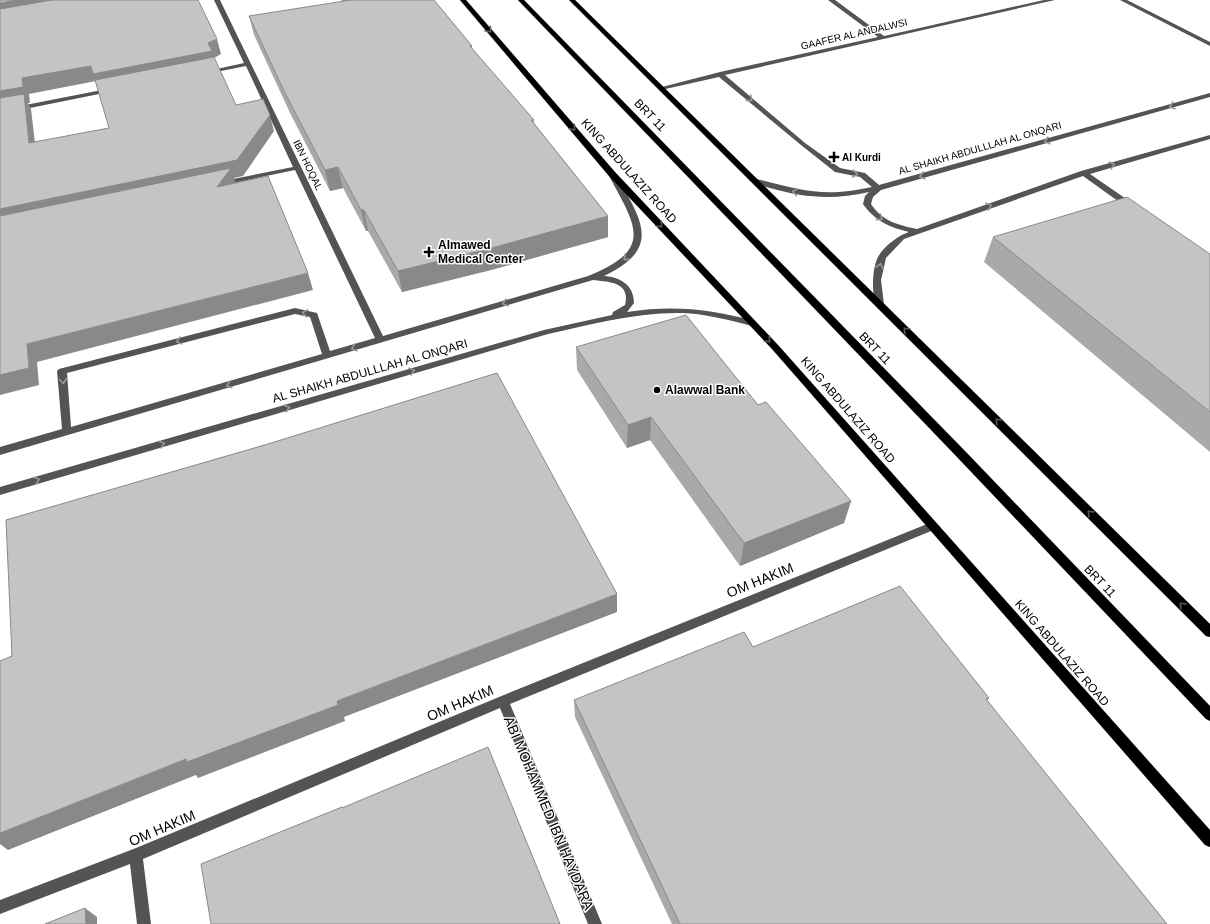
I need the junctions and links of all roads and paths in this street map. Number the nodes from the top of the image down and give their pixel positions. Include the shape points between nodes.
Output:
1 (217, 0) edge
2 (463, 0) edge
3 (521, 0) edge
4 (572, 0) edge
5 (831, 0) edge
6 (1052, 0) edge
7 (1123, 0) edge
8 (883, 38) junction
9 (1210, 44) edge
10 (248, 64) junction
11 (201, 73) edge
12 (720, 74) junction
13 (661, 88) junction
14 (116, 89) edge
15 (1210, 95) edge
16 (0, 112) edge
17 (1210, 137) edge
18 (298, 168) junction
19 (1084, 173) junction
20 (612, 174) junction
21 (753, 180) junction
22 (214, 185) edge
23 (878, 188) junction
24 (1140, 212) edge
25 (917, 231) junction
26 (591, 278) junction
27 (880, 304) junction
28 (609, 317) junction
29 (752, 323) junction
30 (380, 339) junction
31 (327, 356) junction
32 (68, 432) junction
33 (0, 451) edge
34 (0, 491) edge
35 (932, 526) junction
36 (1210, 632) edge
37 (503, 701) junction
38 (1210, 715) edge
39 (1210, 840) edge
40 (136, 856) junction
41 (0, 907) edge
42 (144, 924) edge
43 (595, 924) edge

1 - 10 street, IBN HOQAL
2 -> 20 main road, KING ABDULAZIZ ROAD
3 - 38 main road, BRT 11 via 972,465
4 - 13 main road
5 - 8 street
6 - 8 street, GAAFER AL ANDALWSI
7 - 9 street
8 - 12 street, GAAFER AL ANDALWSI
10 - 11 street
10 - 18 street, IBN HOQAL
12 - 13 street, GAAFER AL ANDALWSI
12 -> 23 street via 838,170 862,175
13 - 21 main road
14 - 16 street
15 -> 23 street, AL SHAIKH ABDULLLAH AL ONQARI
19 -> 17 street
18 - 22 street
18 - 30 street, IBN HOQAL
19 - 24 street
25 -> 19 street
20 -> 26 street via 638,226 636,248 626,259 607,272
20 -> 29 main road, KING ABDULAZIZ ROAD
23 -> 21 street, AL SHAIKH ABDULLLAH AL ONQARI via 840,195 808,194
21 - 27 main road
23 -> 25 street via 869,196 867,204 872,212 880,220 891,225
27 -> 25 street via 877,280 882,257 901,237
26 - 28 street via 606,278 619,282 631,298 626,309
26 -> 30 street
36 -> 27 main road
28 - 29 street, AL SHAIKH ABDULLLAH AL ONQARI via 668,311 700,312
34 -> 28 street, AL SHAIKH ABDULLLAH AL ONQARI via 547,332
29 -> 35 main road, KING ABDULAZIZ ROAD
30 -> 31 street
31 -> 32 street
31 -> 32 street via 314,315 295,311 62,371
32 - 33 street
35 - 37 street, OM HAKIM
35 - 39 main road, KING ABDULAZIZ ROAD
37 - 40 street, OM HAKIM
37 - 43 street, ABI MOHAMMED IBN HAYDARA
40 - 41 street, OM HAKIM
40 - 42 street

